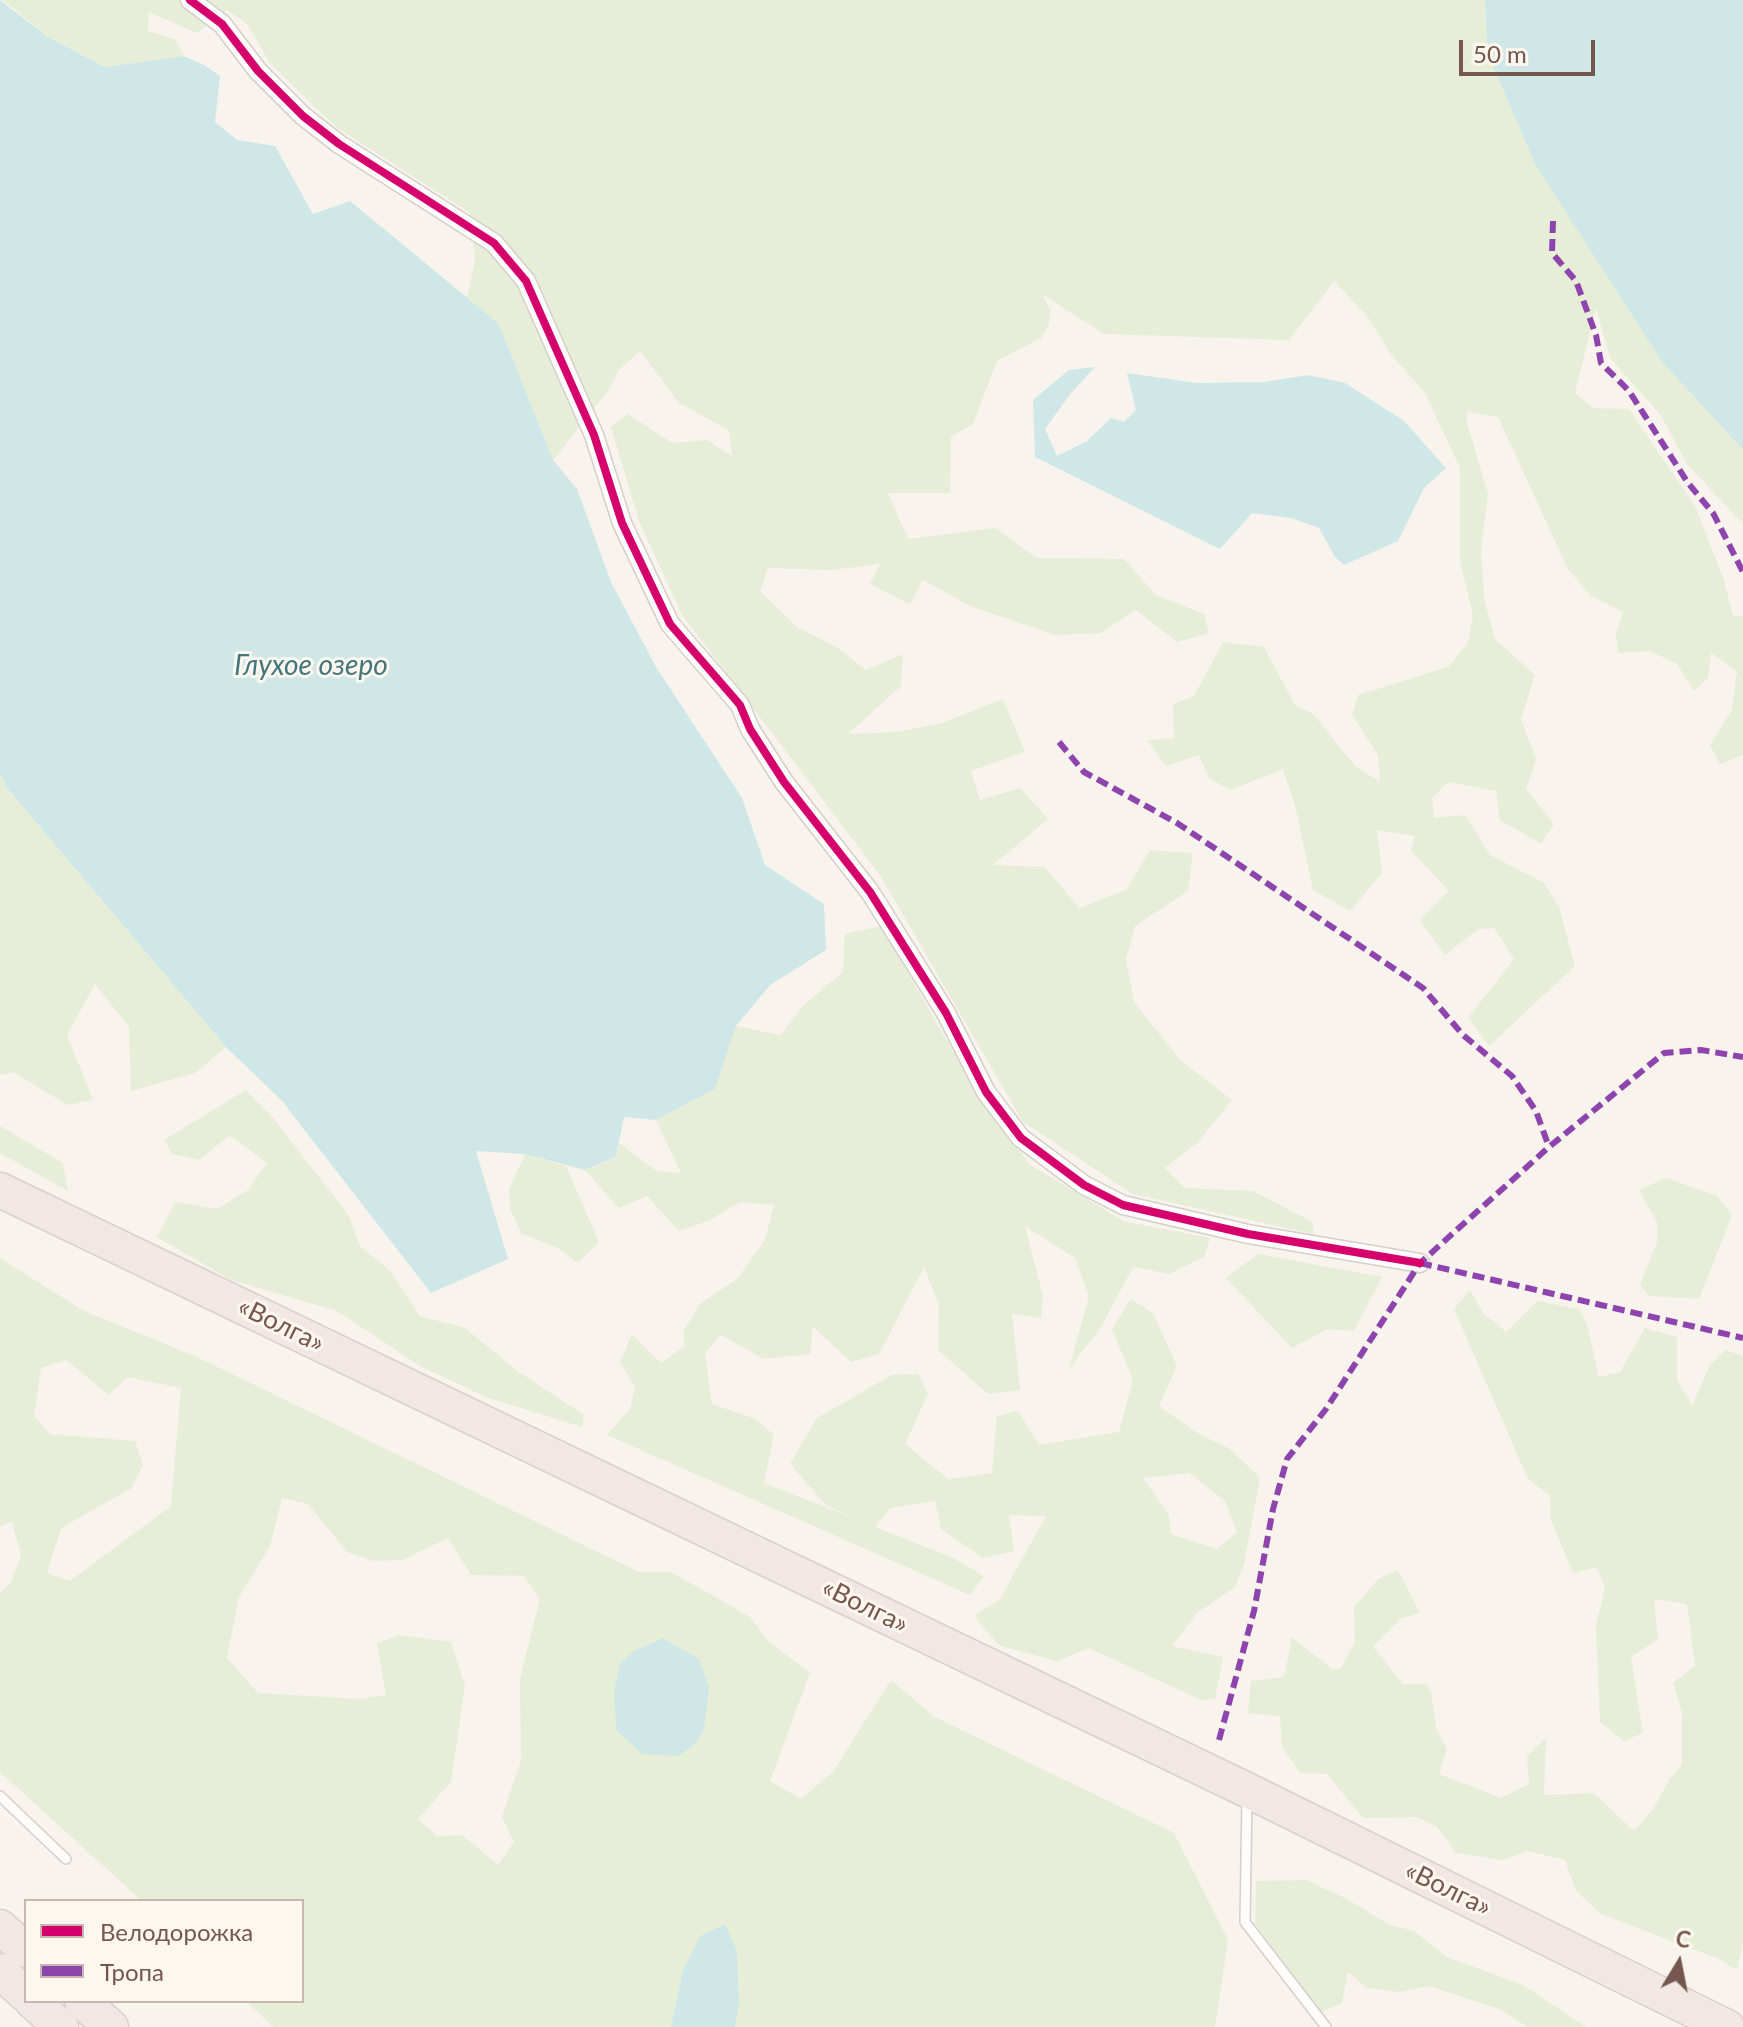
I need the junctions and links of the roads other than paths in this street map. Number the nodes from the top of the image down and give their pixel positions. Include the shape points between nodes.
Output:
1 (190, 0) edge
2 (0, 1190) edge
3 (1420, 1263) dead end
4 (1247, 1790) junction
5 (0, 1796) edge
6 (66, 1859) dead end
7 (0, 1927) edge
8 (24, 1948) edge
9 (0, 1971) edge
10 (24, 1993) edge
11 (34, 2003) edge
12 (84, 2003) edge
13 (61, 2027) edge
14 (111, 2027) edge
15 (1326, 2027) edge
16 (1727, 2027) edge

1 - 3 street via 222,24 258,71 303,116 494,243 526,281 594,435 622,523 670,624 740,705 784,782 870,892 946,1013 986,1092 1021,1138 1084,1185 1123,1205 1248,1234
2 - 4 highway, «Волга»
4 - 15 lane via 1245,1922
4 - 16 highway, «Волга»
5 - 6 lane
7 - 8 highway
9 - 10 highway
11 - 13 highway
12 - 14 highway

